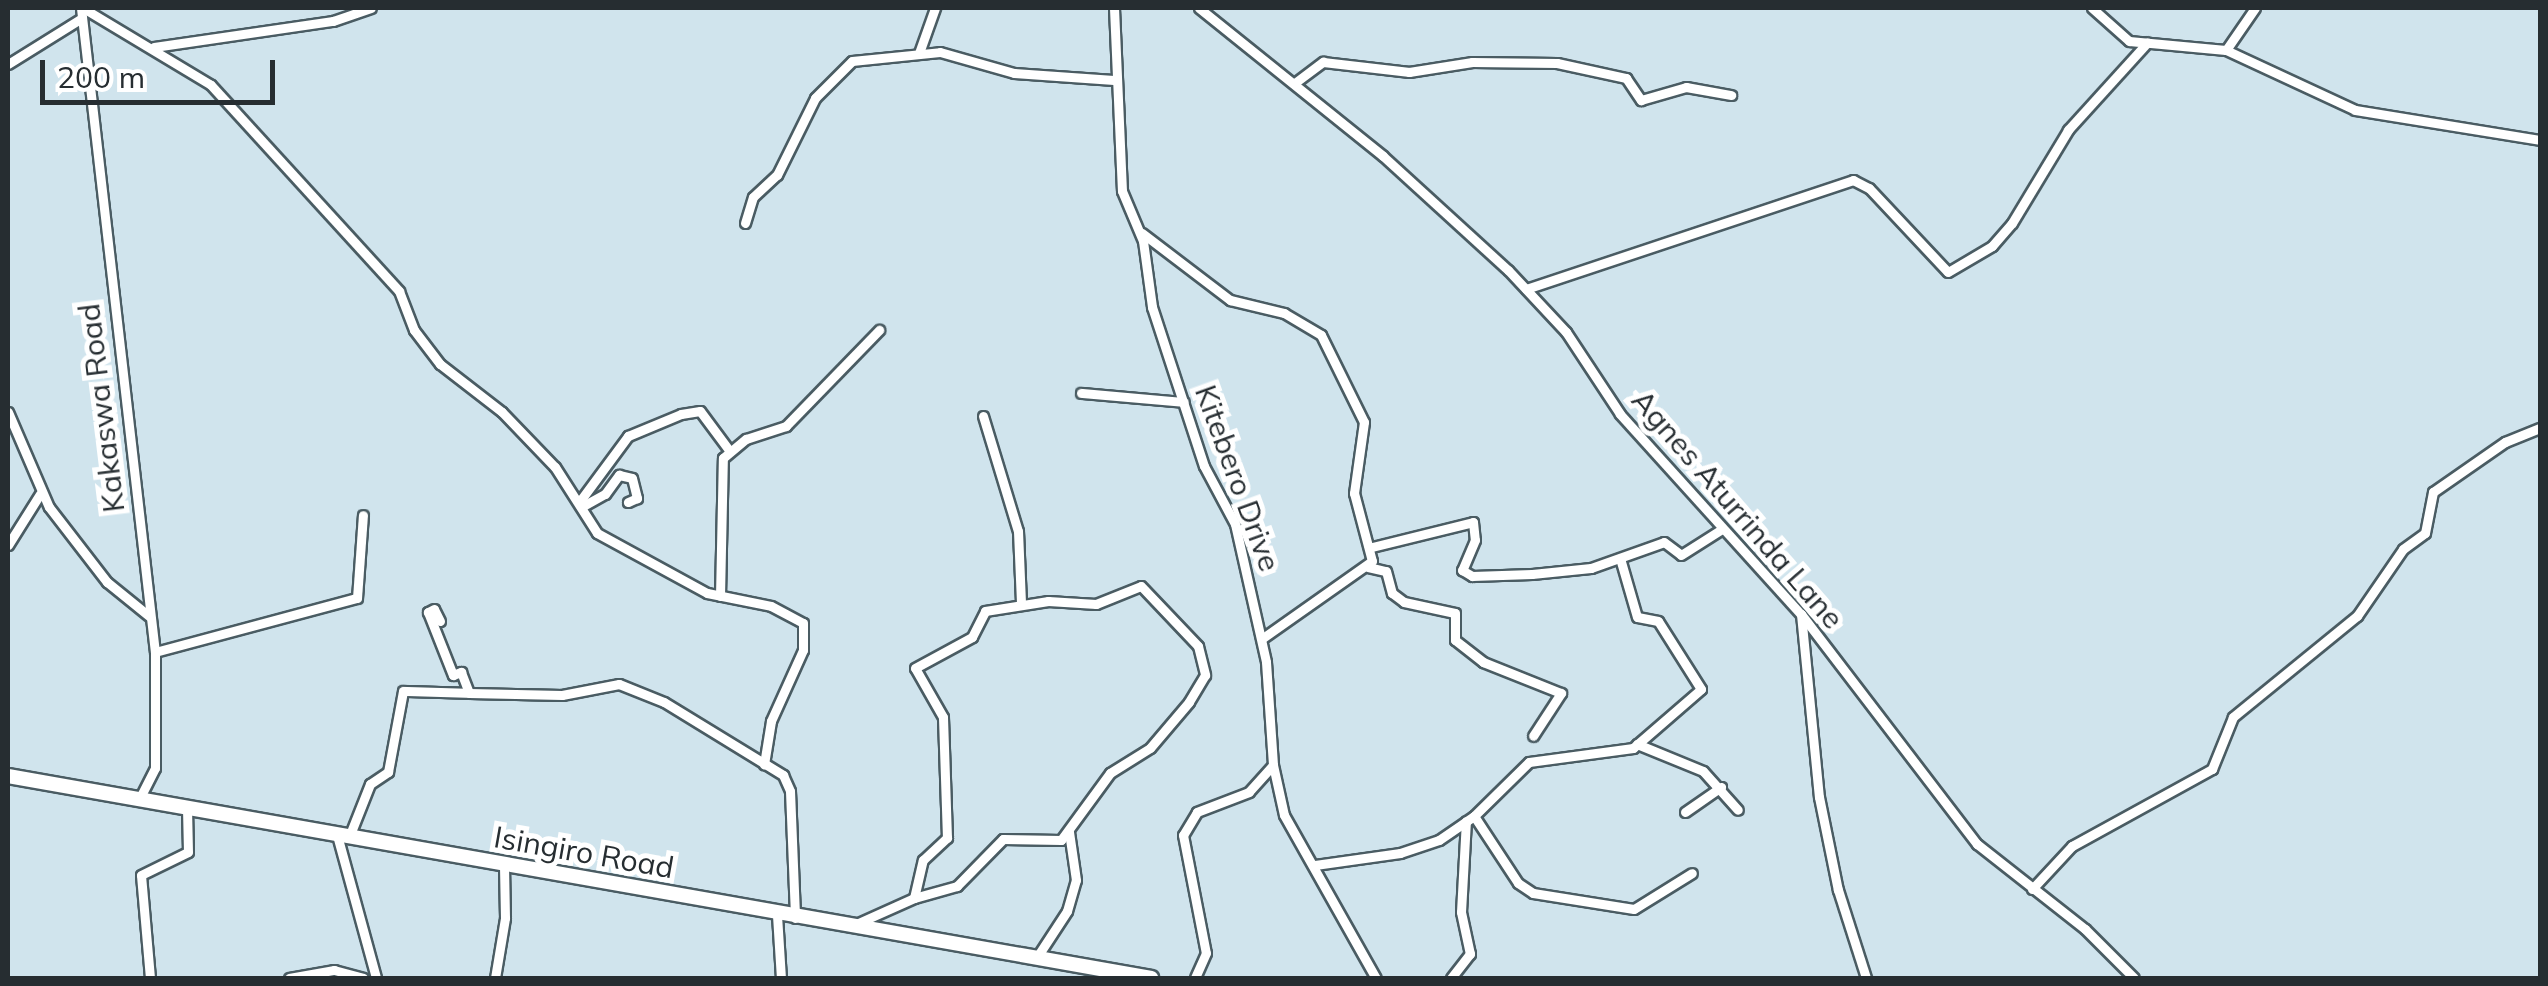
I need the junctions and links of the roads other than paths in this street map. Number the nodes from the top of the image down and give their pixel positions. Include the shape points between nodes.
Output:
1 (371, 8) edge
2 (935, 8) edge
3 (1114, 8) edge
4 (1200, 8) edge
5 (2092, 8) edge
6 (2255, 8) edge
7 (82, 11) edge
8 (2147, 43) junction
9 (154, 46) junction
10 (2226, 50) junction
11 (919, 54) junction
12 (8, 64) edge
13 (1114, 80) junction
14 (1296, 82) junction
15 (1731, 95) dead end
16 (2540, 140) edge
17 (745, 223) dead end
18 (1139, 230) junction
19 (1526, 289) junction
20 (880, 330) dead end
21 (1081, 393) dead end
22 (1184, 402) junction
23 (8, 412) edge
24 (983, 416) dead end
25 (2540, 428) edge
26 (729, 450) junction
27 (40, 494) junction
28 (628, 502) dead end
29 (582, 503) junction
30 (363, 514) dead end
31 (1722, 529) junction
32 (8, 544) edge
33 (1372, 547) junction
34 (1620, 558) junction
35 (1368, 567) junction
36 (720, 596) junction
37 (1022, 604) junction
38 (1800, 614) junction
39 (149, 616) junction
40 (440, 621) dead end
41 (1263, 638) junction
42 (154, 652) junction
43 (469, 694) junction
44 (1533, 736) dead end
45 (1637, 744) junction
46 (764, 764) junction
47 (1273, 765) junction
48 (8, 776) edge
49 (1721, 787) junction
50 (139, 800) junction
51 (187, 808) junction
52 (1738, 810) dead end
53 (1685, 812) dead end
54 (1470, 819) junction
55 (1069, 832) junction
56 (343, 836) junction
57 (1315, 865) junction
58 (504, 866) junction
59 (1692, 873) dead end
60 (2032, 889) junction
61 (914, 898) junction
62 (777, 914) junction
63 (795, 918) junction
64 (853, 926) junction
65 (1037, 957) junction
66 (1131, 976) edge
67 (150, 978) edge
68 (289, 978) edge
69 (364, 978) edge
70 (376, 978) edge
71 (494, 978) edge
72 (782, 978) edge
73 (1151, 978) edge
74 (1195, 978) edge
75 (1376, 978) edge
76 (1451, 978) edge
77 (1866, 978) edge
78 (2134, 978) edge

1 - 9 street via 333,21
2 - 11 street
3 - 13 street, Kitebero Drive
4 - 14 street, Agnes Aturrinda Lane
5 - 8 street via 2112,32
6 - 10 street
7 - 9 street
7 - 12 street
7 - 39 street, Kakaswa Road
8 - 10 street
8 - 19 street via 2068,130 2012,223 1992,246 1948,272 1869,188 1853,180
9 - 29 street via 220,94 399,291 414,330 440,364 522,432
10 - 16 street via 2355,110
11 - 13 street via 940,52 1014,73
11 - 17 street via 852,61 838,71 815,98 777,175 754,197
13 - 18 street, Kitebero Drive via 1118,167
14 - 15 street via 1323,62 1409,72 1472,62 1557,63 1626,78 1641,100 1686,87
14 - 19 street, Agnes Aturrinda Lane
18 - 22 street, Kitebero Drive via 1152,306
18 - 33 street via 1204,284 1252,308 1284,313 1328,343 1364,422 1354,493
19 - 31 street, Agnes Aturrinda Lane via 1566,332 1620,414
20 - 26 street via 786,426
21 - 22 street
22 - 41 street, Kitebero Drive via 1210,480 1234,524
23 - 27 street
24 - 37 street via 1018,532
25 - 60 street via 2505,442 2432,492 2425,533 2403,549 2357,616 2233,717 2212,769 2072,846
26 - 29 street via 700,411 682,414 628,436
26 - 36 street via 722,463
27 - 32 street
27 - 39 street via 107,582
28 - 29 street via 637,498 632,478 619,475 606,494
29 - 36 street via 597,534
30 - 42 street via 357,598
31 - 34 street via 1681,555 1664,542
31 - 38 street, Agnes Aturrinda Lane
33 - 34 street via 1472,522 1475,540 1461,562 1472,576 1590,568
33 - 35 street
34 - 45 street via 1637,617 1658,621 1701,684
35 - 41 street
35 - 44 street via 1386,571 1392,593 1404,602 1455,613 1455,640 1482,662 1561,694
36 - 46 street via 771,606 806,629 771,720
37 - 55 street via 1096,604 1141,586 1193,636 1202,656 1204,675 1189,702 1150,748 1110,773
37 - 61 street via 985,611 972,637 915,668 943,717 948,829 923,860
38 - 60 street, Agnes Aturrinda Lane via 1977,844
38 - 77 street via 1820,797 1838,890
39 - 42 street, Kakaswa Road
40 - 43 street via 434,609 428,612 453,675 460,672
41 - 47 street, Kitebero Drive
42 - 50 street, Kakaswa Road via 154,768
43 - 46 street via 562,695 618,684 664,702
43 - 56 street via 403,692 388,772 370,784
45 - 49 street via 1703,771
45 - 54 street via 1607,756 1528,762
46 - 63 street via 783,775 790,791
47 - 57 street, Kitebero Drive via 1284,815
47 - 74 street via 1249,792 1198,812 1187,824 1182,852 1206,953
48 - 50 main road, Isingiro Road
49 - 52 street
49 - 53 street
50 - 51 main road, Isingiro Road
51 - 56 main road, Isingiro Road
51 - 67 street via 188,852 141,875
54 - 57 street via 1400,854
54 - 59 street via 1533,893 1634,908
54 - 76 street via 1461,912 1470,954
55 - 61 street via 1056,842 1003,840 957,886
55 - 65 street via 1076,880 1066,911
56 - 58 main road, Isingiro Road
56 - 70 street
57 - 75 street, Kitebero Drive via 1327,900
58 - 62 main road, Isingiro Road
58 - 71 street via 505,918
60 - 78 street, Agnes Aturrinda Lane
61 - 64 street
62 - 63 main road, Isingiro Road
62 - 72 street
63 - 64 main road, Isingiro Road
64 - 65 main road, Isingiro Road
65 - 66 main road, Isingiro Road
66 - 73 main road, Isingiro Road
68 - 69 street via 334,970

